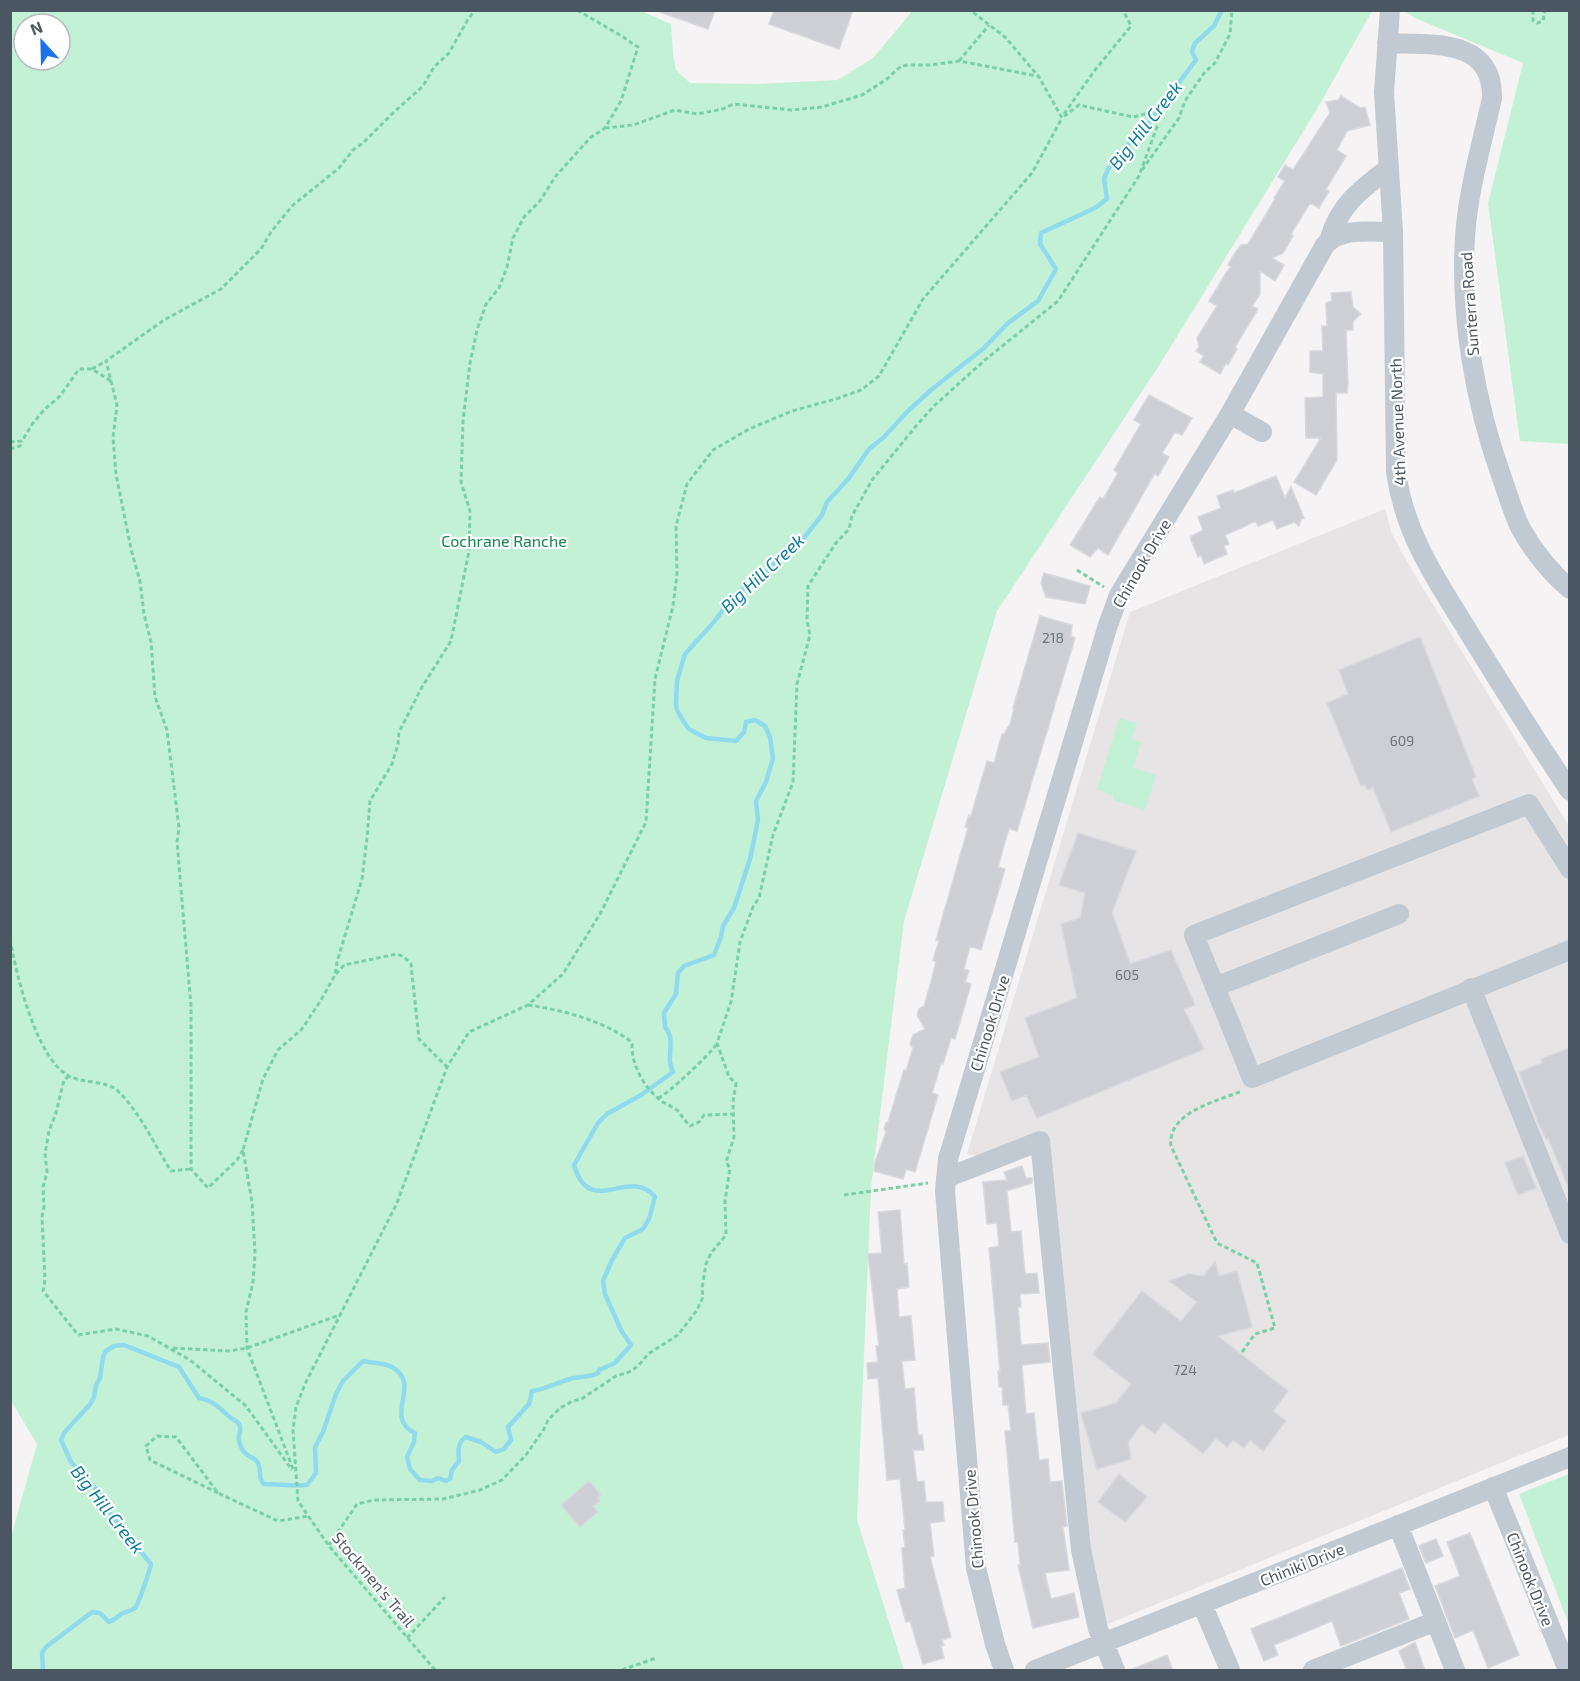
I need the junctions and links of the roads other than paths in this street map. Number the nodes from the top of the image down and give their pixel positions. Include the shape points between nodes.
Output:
1 (1390, 10) edge
2 (1387, 43) junction
3 (1389, 168) junction
4 (1393, 232) junction
5 (1329, 241) junction
6 (1230, 414) junction
7 (1262, 432) dead end
8 (1569, 589) edge
9 (1569, 791) edge
10 (1568, 864) edge
11 (1399, 914) dead end
12 (1569, 950) edge
13 (1215, 987) junction
14 (1472, 988) junction
15 (939, 1180) junction
16 (1569, 1234) edge
17 (1569, 1456) edge
18 (1493, 1487) junction
19 (1398, 1525) junction
20 (1202, 1604) junction
21 (1436, 1621) junction
22 (1103, 1643) junction
23 (1004, 1671) edge
24 (1035, 1671) edge
25 (1115, 1671) edge
26 (1230, 1671) edge
27 (1313, 1671) edge
28 (1455, 1671) edge
29 (1568, 1671) edge

1 - 2 street, 4th Avenue North
2 - 3 street, 4th Avenue North via 1384,92
2 - 8 street, Sunterra Road via 1463,49 1478,60 1489,77 1492,98 1465,236 1466,301 1475,373 1488,437 1520,528 1539,557
3 - 4 street, 4th Avenue North
3 - 5 street, Chinook Drive via 1350,199 1333,226
4 - 5 street via 1348,233
4 - 9 street, 4th Avenue North via 1396,471 1406,519 1435,576
5 - 6 street, Chinook Drive
6 - 7 street
6 - 15 street, Chinook Drive via 1113,610
10 - 13 street via 1529,804 1194,935
11 - 13 street
12 - 14 street
13 - 14 street via 1252,1078
14 - 16 street
15 - 22 street via 1040,1141 1081,1550
15 - 23 street, Chinook Drive via 946,1203 976,1568
17 - 18 street, Chiniki Drive
18 - 19 street, Chiniki Drive
18 - 29 street, Chinook Drive
19 - 20 street, Chiniki Drive
19 - 21 street
20 - 22 street, Chiniki Drive
20 - 26 street
21 - 27 street
21 - 28 street
22 - 24 street, Chiniki Drive
22 - 25 street

